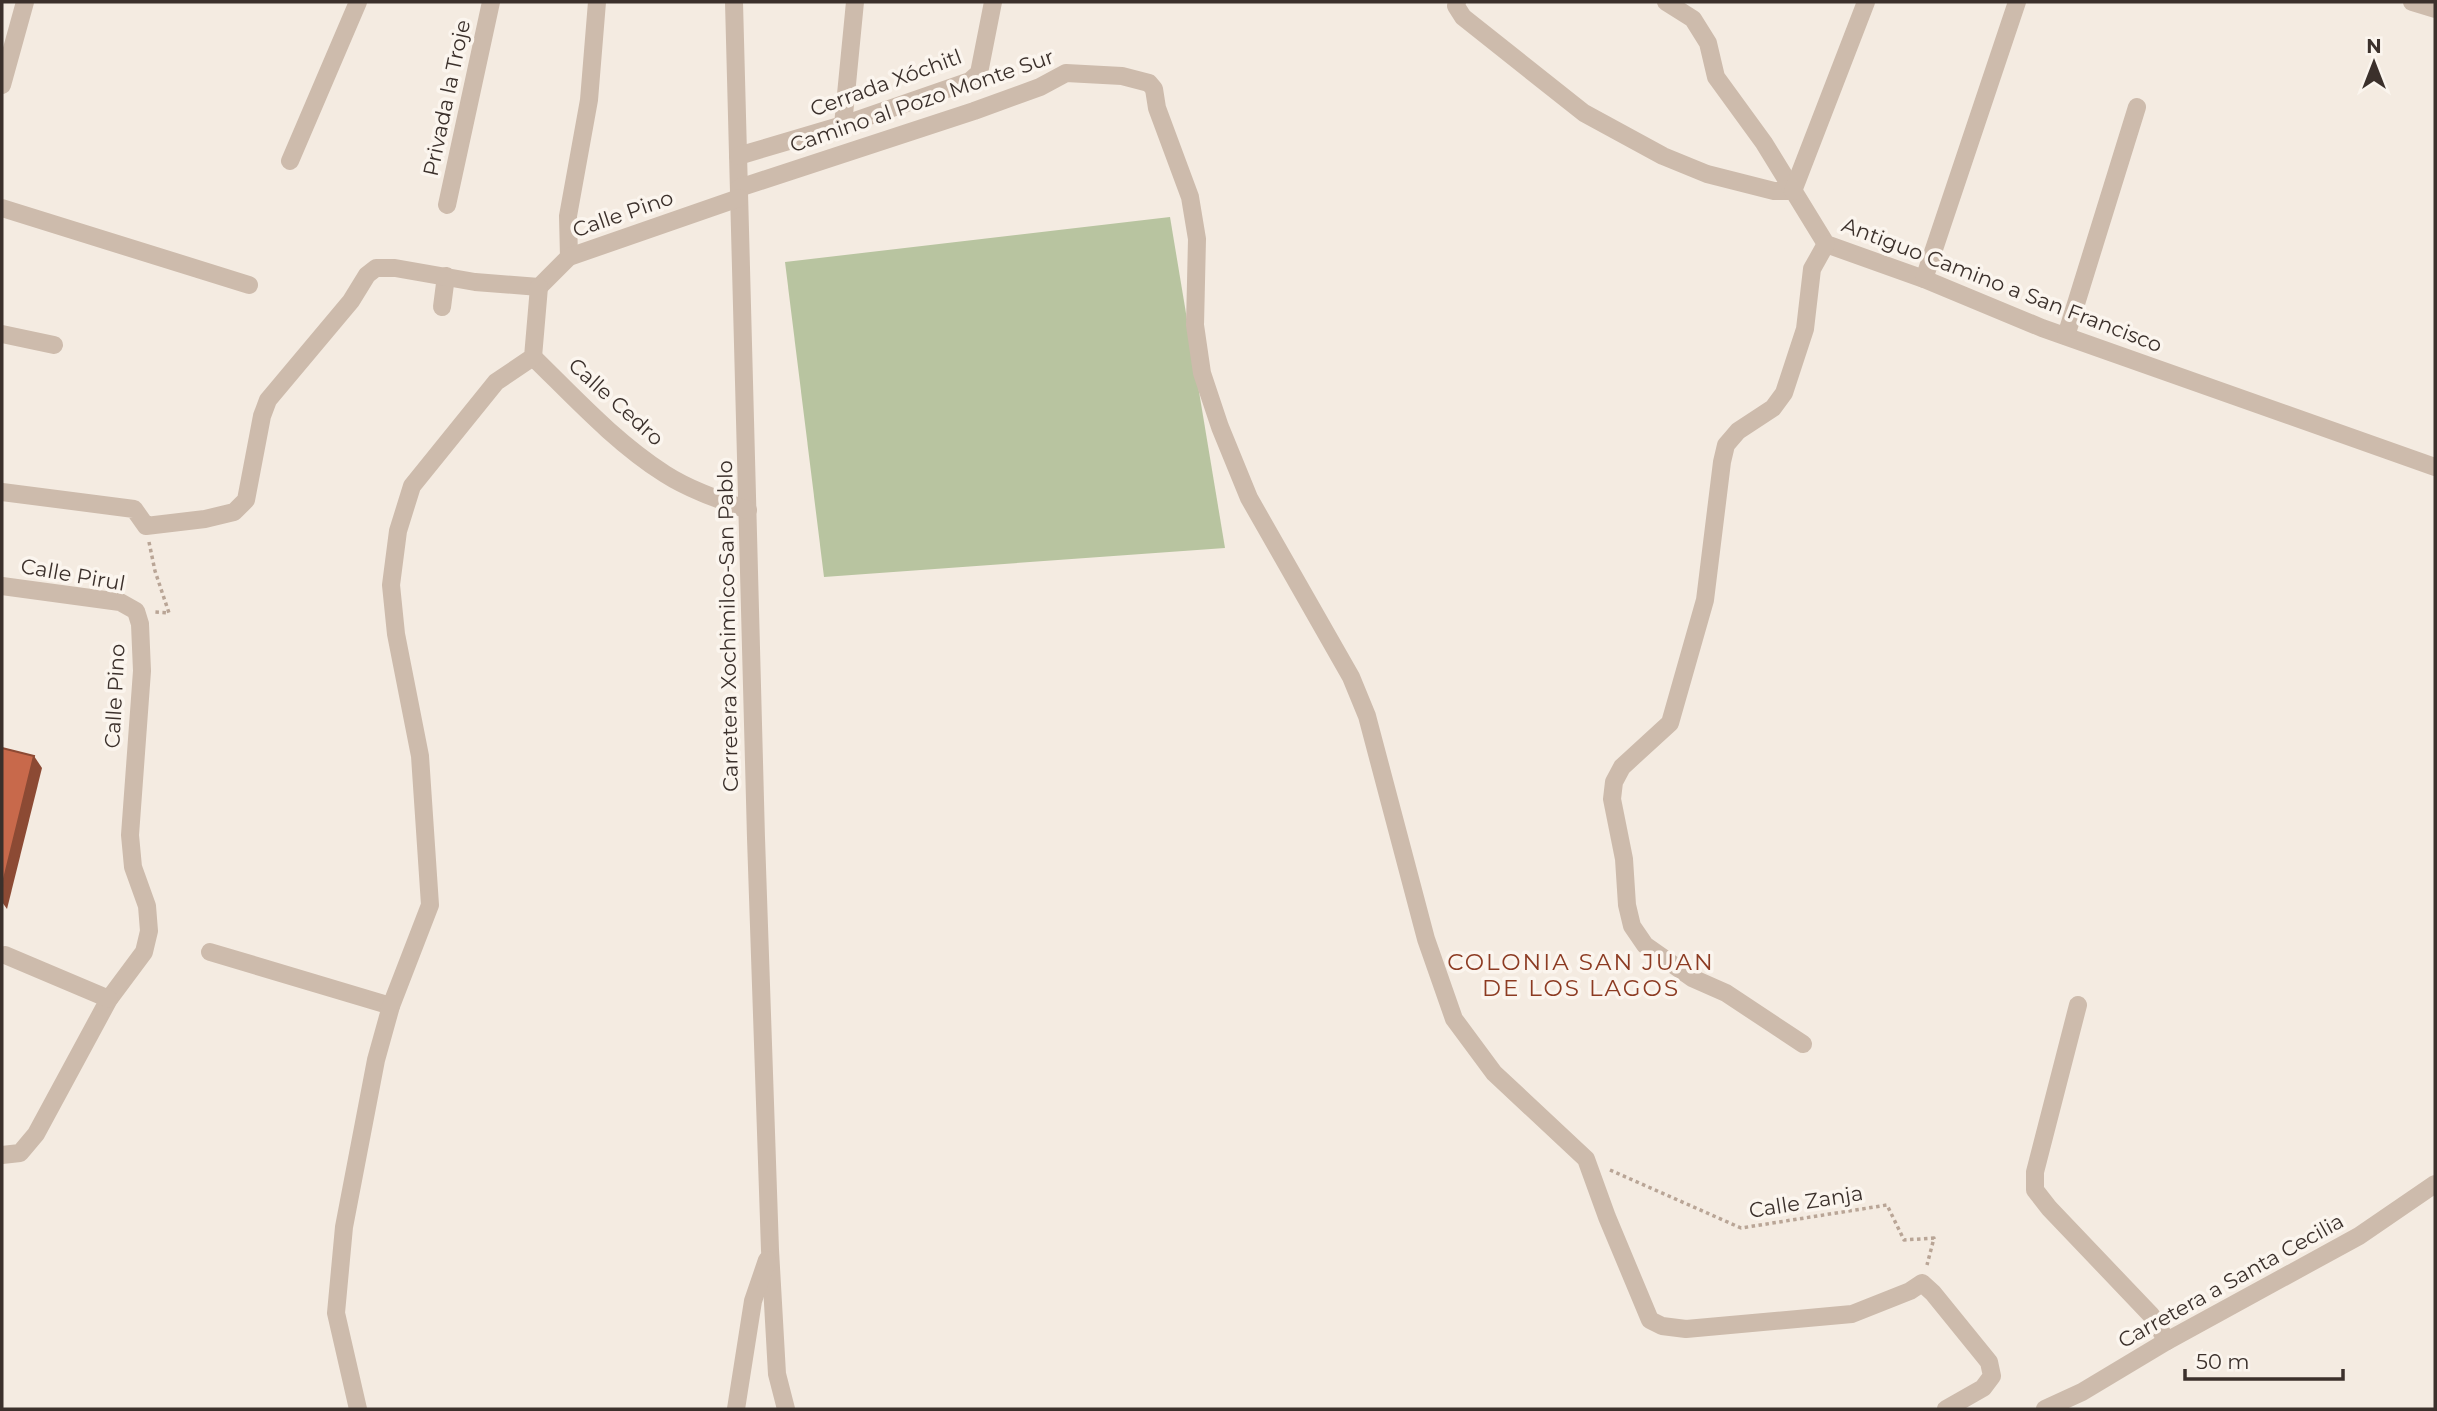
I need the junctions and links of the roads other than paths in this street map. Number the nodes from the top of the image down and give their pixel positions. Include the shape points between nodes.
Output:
1 (25, 2) edge
2 (358, 2) edge
3 (491, 2) edge
4 (597, 2) edge
5 (734, 2) edge
6 (855, 2) edge
7 (993, 2) edge
8 (1457, 2) edge
9 (1666, 2) edge
10 (1866, 2) edge
11 (2017, 2) edge
12 (2412, 2) edge
13 (2435, 9) edge
14 (7, 44) edge
15 (2, 85) edge
16 (2137, 107) dead end
17 (843, 125) junction
18 (738, 156) junction
19 (290, 161) dead end
20 (1793, 191) junction
21 (739, 193) junction
22 (447, 205) dead end
23 (2, 208) edge
24 (1826, 244) junction
25 (569, 257) junction
26 (446, 276) junction
27 (1924, 279) junction
28 (249, 285) dead end
29 (539, 287) junction
30 (442, 307) dead end
31 (2, 334) edge
32 (2066, 337) junction
33 (54, 345) dead end
34 (533, 357) junction
35 (2435, 467) edge
36 (2, 492) edge
37 (748, 510) junction
38 (2, 586) edge
39 (136, 611) joint
40 (210, 952) dead end
41 (5, 955) dead end
42 (109, 999) junction
43 (2078, 1005) dead end
44 (391, 1006) junction
45 (1802, 1044) dead end
46 (2, 1155) edge
47 (2435, 1184) edge
48 (770, 1250) junction
49 (2167, 1341) junction
50 (358, 1409) edge
51 (736, 1409) edge
52 (786, 1409) edge
53 (1946, 1409) edge
54 (2045, 1409) edge

1 - 14 street
2 - 19 street
3 - 22 street, Privada la Troje
4 - 25 street via 589,100 568,216
5 - 18 street, Carretera Xochimilco-San Pablo
6 - 17 street
7 - 17 street, Cerrada Xóchitl via 979,73 970,81
8 - 20 street via 1463,16 1584,113 1707,174 1774,191
9 - 20 street, Antiguo Camino a San Francisco via 1693,19 1707,43 1716,77
10 - 20 street
11 - 27 street
12 - 13 street
14 - 15 street
16 - 32 street
17 - 18 street, Cerrada Xóchitl
18 - 21 street, Carretera Xochimilco-San Pablo
20 - 24 street, Antiguo Camino a San Francisco
21 - 25 street, Calle Pino
21 - 37 street, Carretera Xochimilco-San Pablo
21 - 53 street, Camino al Pozo Monte Sur via 1040,87 1066,73 1122,76 1149,83 1190,197 1197,239 1195,325 1202,373 1249,498 1351,677 1367,716 1426,939 1454,1019 1494,1073 1586,1159 1650,1320 1686,1329 1852,1314 1922,1283 1991,1369 1992,1376 1983,1388
23 - 28 street
24 - 27 street, Antiguo Camino a San Francisco
24 - 45 street via 1812,269 1805,329 1784,393 1773,408 1738,431 1726,445 1704,600 1670,723 1622,767 1612,799 1629,916 1645,945
25 - 29 street, Calle Pino
26 - 29 street
26 - 30 street
26 - 36 street via 396,268 376,268 367,275 351,301 268,400 246,500 233,512 146,526 134,509
27 - 32 street, Antiguo Camino a San Francisco
29 - 34 street
31 - 33 street
32 - 35 street, Antiguo Camino a San Francisco
34 - 37 street, Calle Cedro via 633,452 667,475
34 - 44 street via 496,382 412,486 398,531 391,585 420,757 430,905
37 - 48 street, Carretera Xochimilco-San Pablo
38 - 39 street, Calle Pirul via 120,602
39 - 42 street, Calle Pino via 141,624 142,671 130,835 132,867 147,906 149,931 144,952
40 - 44 street
41 - 42 street
42 - 46 street, Calle Pino via 36,1134 20,1153
43 - 49 street via 2035,1172 2035,1190 2151,1315
44 - 50 street via 344,1227 337,1313
47 - 49 street, Carretera a Santa Cecilia via 2359,1236
48 - 51 street via 753,1301
48 - 52 street via 776,1374
49 - 54 street, Carretera a Santa Cecilia

